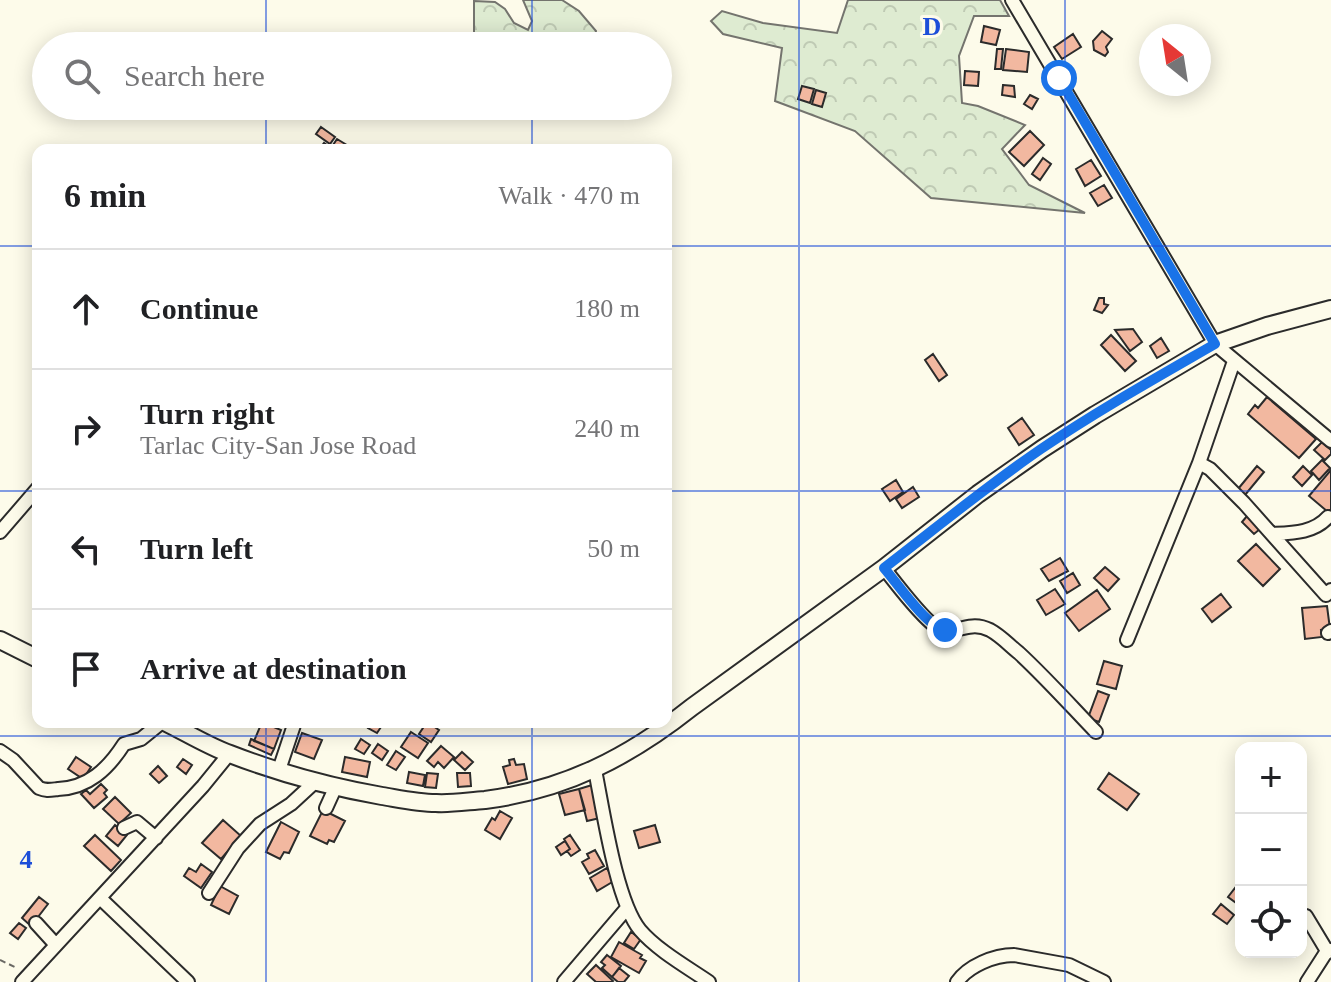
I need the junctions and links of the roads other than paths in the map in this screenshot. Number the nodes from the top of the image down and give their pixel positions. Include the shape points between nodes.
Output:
1 (1012, 0) edge
2 (1331, 309) edge
3 (1215, 344) junction
4 (1234, 361) junction
5 (1331, 441) edge
6 (1199, 463) junction
7 (32, 495) edge
8 (1328, 517) dead end
9 (0, 532) edge
10 (1272, 534) junction
11 (884, 568) junction
12 (1329, 595) edge
13 (0, 640) edge
14 (1127, 640) dead end
15 (32, 656) edge
16 (672, 723) edge
17 (156, 728) edge
18 (176, 728) edge
19 (293, 728) edge
20 (665, 728) edge
21 (1096, 732) dead end
22 (0, 751) edge
23 (229, 754) junction
24 (279, 770) junction
25 (595, 770) junction
26 (316, 781) junction
27 (336, 786) junction
28 (326, 808) dead end
29 (124, 828) dead end
30 (156, 838) junction
31 (209, 893) dead end
32 (100, 898) junction
33 (627, 908) junction
34 (1307, 917) edge
35 (36, 923) dead end
36 (56, 945) junction
37 (1329, 950) edge
38 (26, 978) edge
39 (188, 982) edge
40 (564, 982) edge
41 (709, 982) edge
42 (957, 982) edge
43 (1104, 982) edge
44 (1307, 982) edge

1 - 3 street
2 - 3 main road
3 - 4 street
3 - 11 main road via 1042,449
4 - 5 street
4 - 6 street
6 - 10 street
6 - 14 street
7 - 9 street
8 - 10 street via 1310,529
10 - 12 street
11 - 16 main road
11 - 21 street via 939,629 979,625 999,636
13 - 15 main road
17 - 22 street via 124,744 100,773 75,788 44,791
18 - 23 main road
19 - 24 street
20 - 25 main road
23 - 24 main road
23 - 30 street
24 - 26 main road
25 - 27 main road via 524,794 465,802 401,799
25 - 33 street
26 - 27 main road
26 - 31 street via 260,824
27 - 28 street
29 - 30 street via 137,822
30 - 32 street
32 - 36 street
32 - 39 street
33 - 40 street
33 - 41 street via 649,939
34 - 37 street
35 - 36 street
36 - 38 street
37 - 44 street
42 - 43 street via 967,970 1007,955 1069,965

